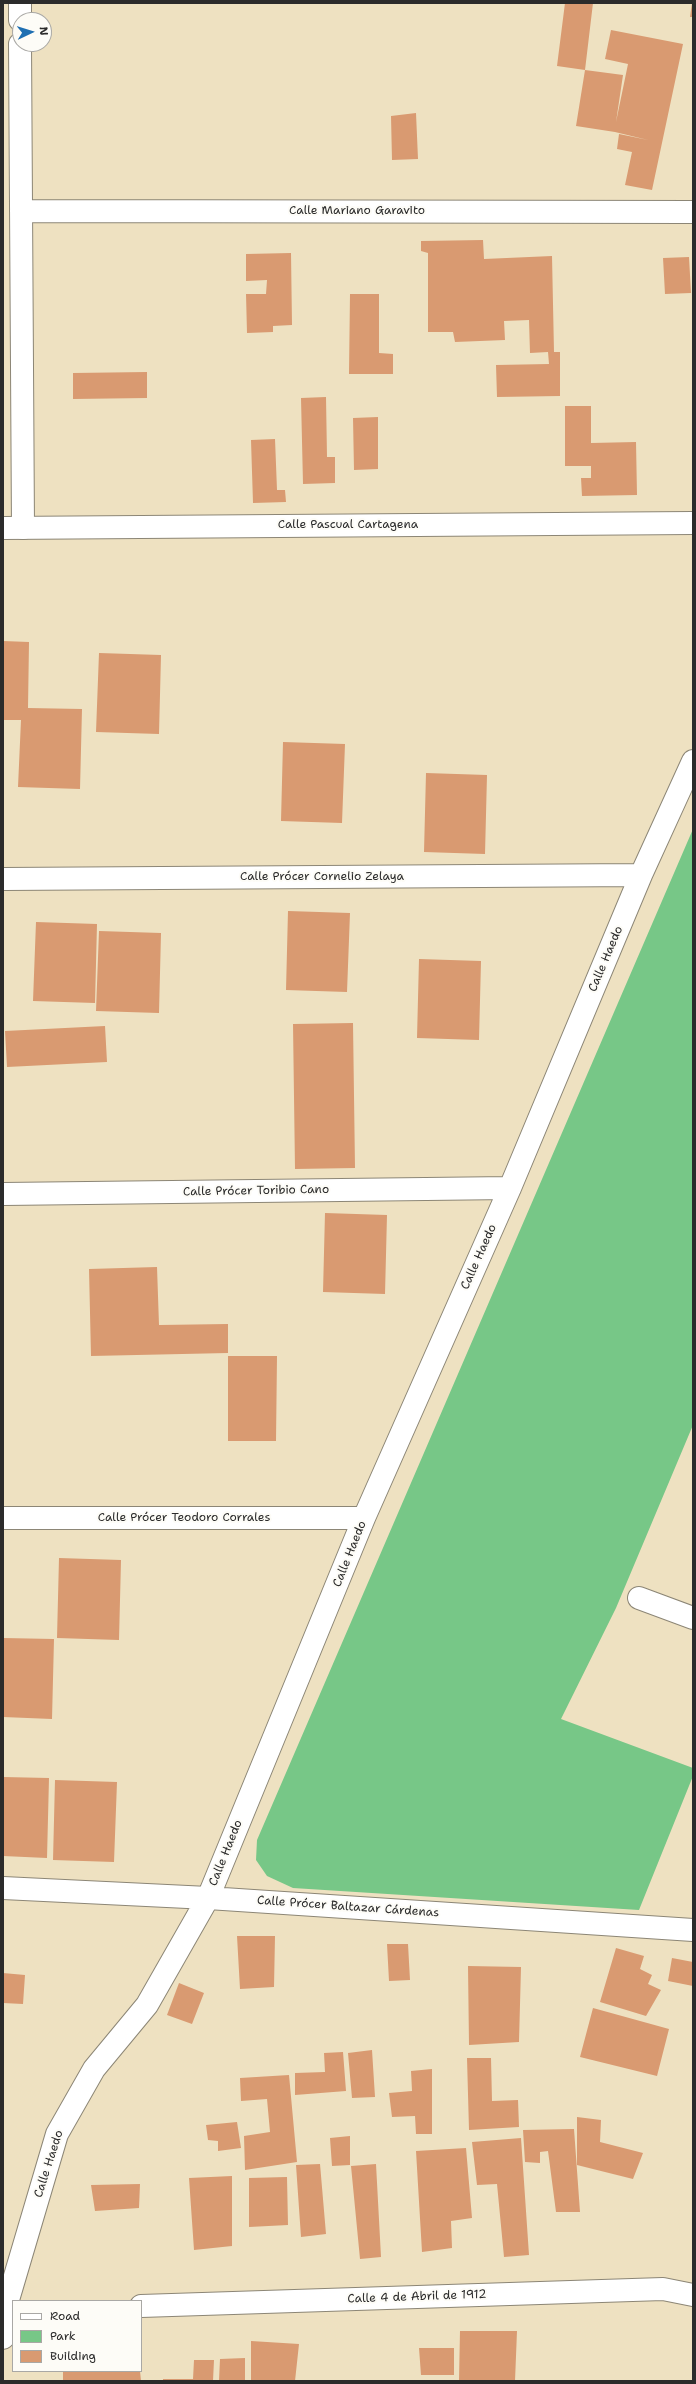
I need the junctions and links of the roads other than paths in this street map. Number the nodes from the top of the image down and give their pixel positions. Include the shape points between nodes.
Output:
1 (20, 52) edge
2 (20, 211) junction
3 (693, 212) edge
4 (693, 523) edge
5 (13, 528) edge
6 (693, 761) edge
7 (641, 875) junction
8 (3, 879) edge
9 (510, 1188) junction
10 (3, 1194) edge
11 (3, 1518) edge
12 (364, 1518) junction
13 (639, 1598) dead end
14 (693, 1618) edge
15 (3, 1888) edge
16 (208, 1898) junction
17 (693, 1930) edge
18 (693, 2295) edge
19 (142, 2306) edge
20 (7, 2310) edge
21 (3, 2338) edge

1 - 2 street
2 - 3 street, Calle Mariano Garavito
2 - 5 street
4 - 5 street, Calle Pascual Cartagena
6 - 7 street, Calle Haedo
7 - 8 street, Calle Prócer Cornelio Zelaya
7 - 9 street, Calle Haedo
9 - 10 street, Calle Prócer Toribio Cano
9 - 12 street, Calle Haedo
11 - 12 street, Calle Prócer Teodoro Corrales
12 - 16 street, Calle Haedo
13 - 14 street
15 - 16 street, Calle Prócer Baltazar Cárdenas
16 - 17 street, Calle Prócer Baltazar Cárdenas
16 - 20 street, Calle Haedo via 146,2005 94,2069 57,2134
18 - 19 street, Calle 4 de Abril de 1912 via 663,2289
20 - 21 street, Calle Haedo

